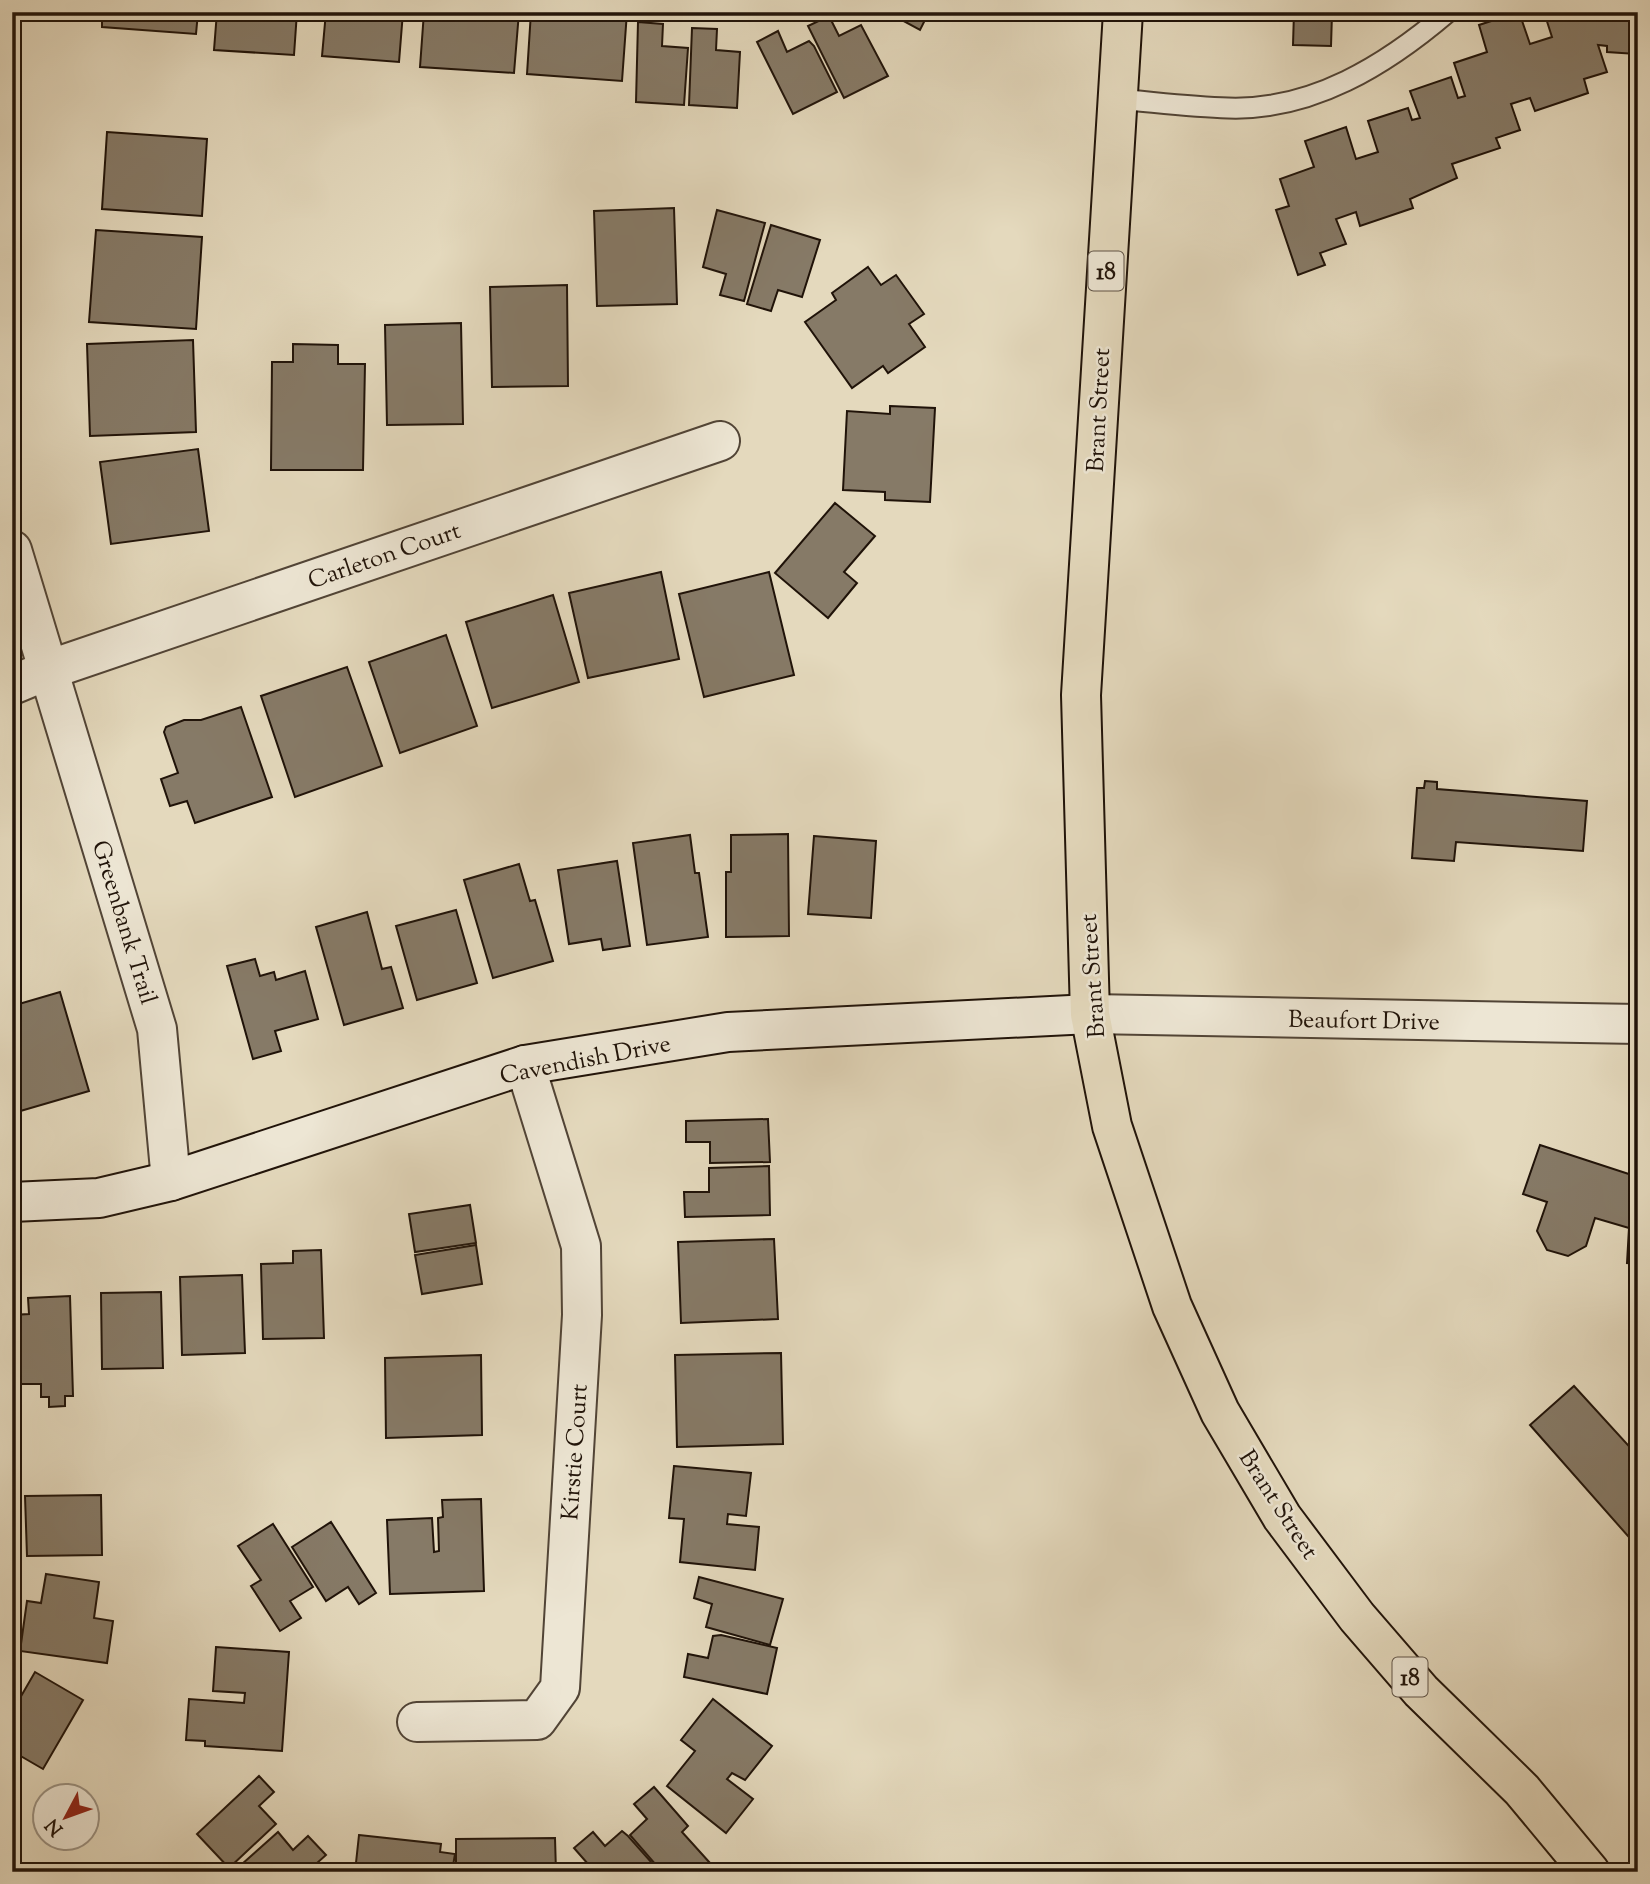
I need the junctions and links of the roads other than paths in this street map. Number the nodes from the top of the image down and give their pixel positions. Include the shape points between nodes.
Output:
1 (1123, 12) edge
2 (1448, 12) edge
3 (1116, 99) junction
4 (720, 440) dead end
5 (12, 550) edge
6 (48, 670) junction
7 (12, 685) edge
8 (1090, 1014) junction
9 (1638, 1024) edge
10 (525, 1065) junction
11 (172, 1181) junction
12 (12, 1202) edge
13 (417, 1722) dead end
14 (1590, 1872) edge

1 - 3 main road, Brant Street / 18
2 - 3 lane via 1352,79 1317,96 1230,108
3 - 8 main road, Brant Street / 18 via 1081,695
4 - 6 street, Carleton Court
5 - 6 street, Greenbank Trail
6 - 7 street
6 - 11 street, Greenbank Trail via 157,1028
8 - 9 street, Beaufort Drive
8 - 10 street, Cavendish Drive via 728,1032
8 - 14 main road, Brant Street / 18 via 1112,1126 1172,1306 1220,1412 1282,1517 1357,1617 1422,1691 1522,1790
10 - 11 street, Cavendish Drive
10 - 13 street, Kirstie Court via 581,1246 582,1315 560,1688 537,1720
11 - 12 street, Cavendish Drive via 99,1198

